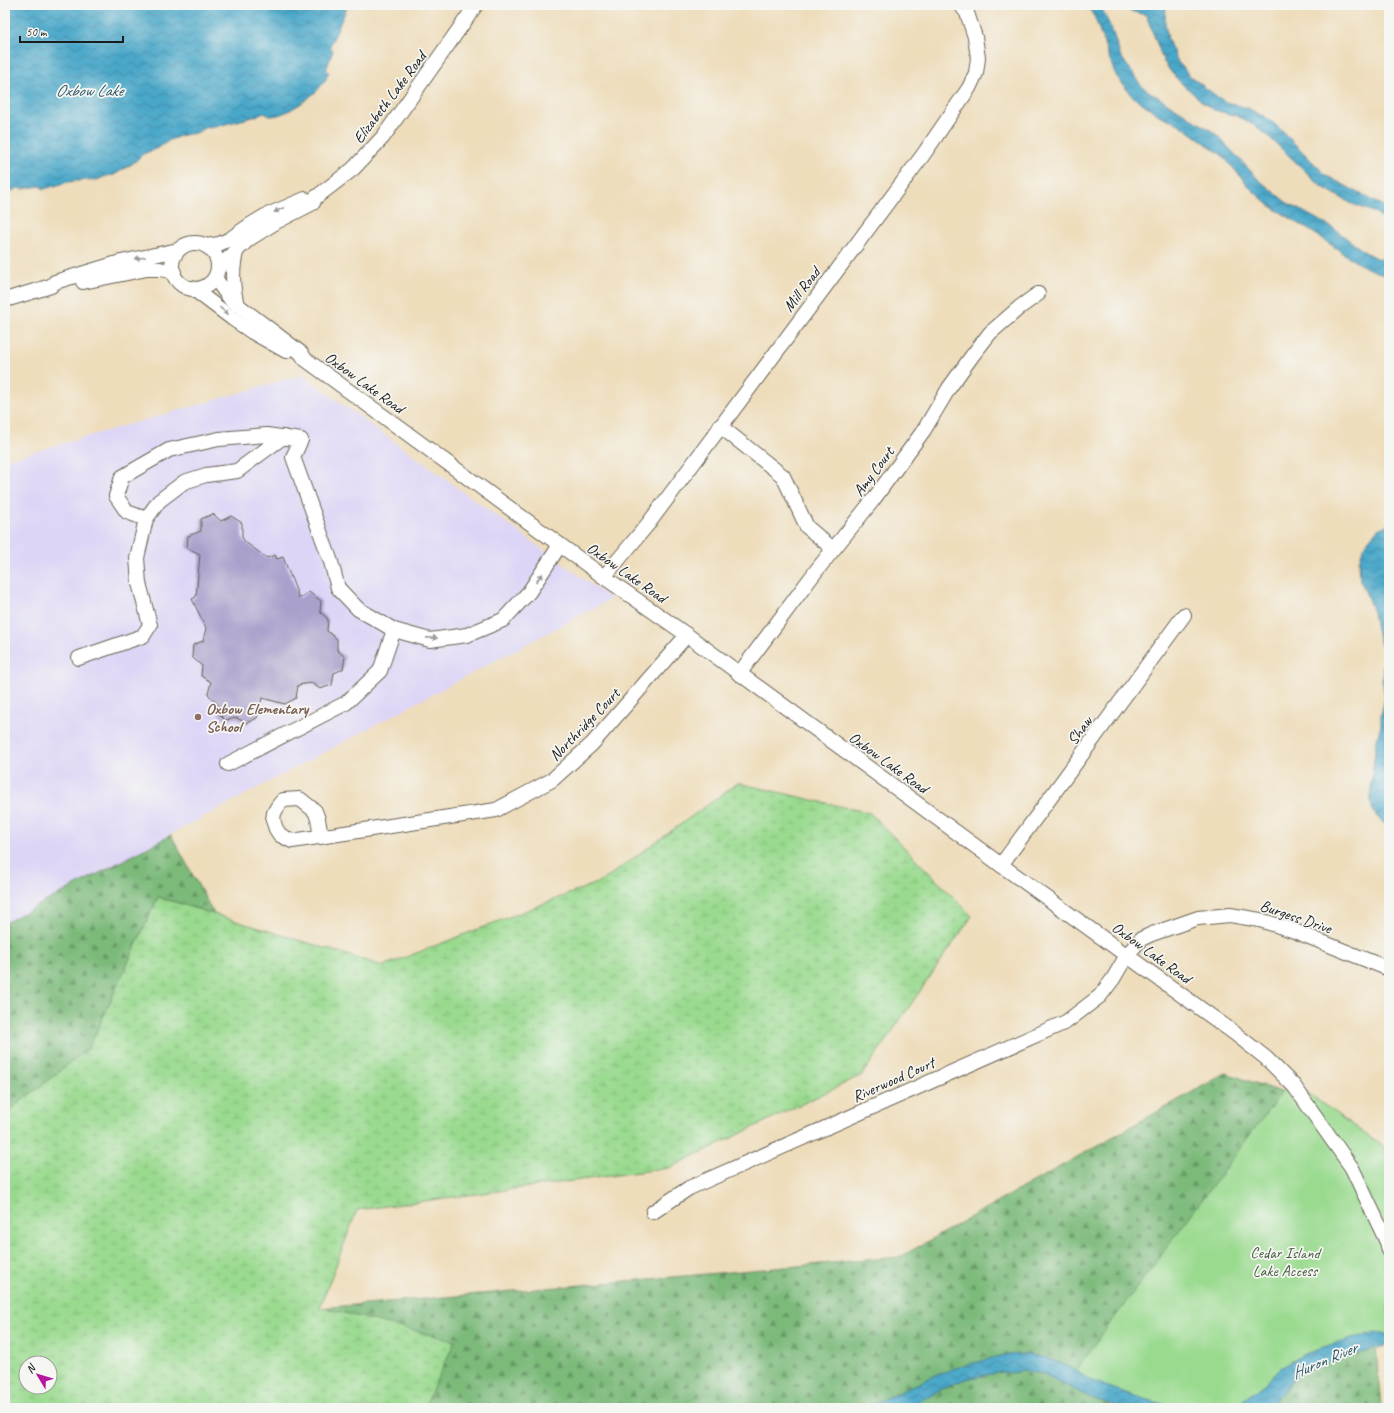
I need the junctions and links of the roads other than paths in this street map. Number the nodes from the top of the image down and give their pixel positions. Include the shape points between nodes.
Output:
1 (476, 5) edge
2 (961, 5) edge
3 (315, 198) junction
4 (206, 246) junction
5 (178, 250) junction
6 (237, 250) junction
7 (174, 272) junction
8 (217, 273) junction
9 (51, 286) junction
10 (192, 288) junction
11 (1038, 294) dead end
12 (5, 300) edge
13 (238, 305) junction
14 (305, 359) junction
15 (720, 426) junction
16 (283, 437) junction
17 (146, 519) junction
18 (560, 545) junction
19 (833, 549) junction
20 (604, 577) junction
21 (1184, 615) dead end
22 (394, 630) junction
23 (686, 635) junction
24 (79, 658) dead end
25 (739, 674) junction
26 (228, 764) dead end
27 (321, 837) dead end
28 (1001, 865) junction
29 (1127, 955) junction
30 (1389, 969) edge
31 (653, 1212) dead end
32 (1389, 1250) edge

1 - 3 street, Elizabeth Lake Road via 382,137 348,173
2 - 15 street, Mill Road via 975,37 978,58 976,73 969,88 923,155
3 -> 4 street, Elizabeth Lake Road via 308,198 279,209 230,239
3 - 6 street, Elizabeth Lake Road via 313,203 263,230
4 - 5 street via 192,243
4 - 8 street via 214,252
5 - 7 street via 173,261
5 -> 9 street via 122,262 56,282
6 - 8 street, Elizabeth Lake Road
6 - 13 street via 232,275
7 - 9 street via 160,268 147,269 59,287
7 - 10 street via 180,282
8 - 10 street via 206,286
8 - 13 street, Oxbow Lake Road via 225,293
9 - 12 street
10 -> 14 street, Oxbow Lake Road via 252,332 298,358
11 - 19 street, Amy Court via 990,333 949,388 924,430 873,500
13 - 14 street, Oxbow Lake Road via 301,353
14 - 18 street, Oxbow Lake Road
15 - 19 street via 783,476 807,526
15 - 20 street, Mill Road via 648,524
16 - 17 street via 237,471 206,475 184,482 159,501
16 - 17 street via 267,435 219,439 169,450 122,477 116,496 127,512
16 - 22 street via 301,440 293,457 338,588 358,609
17 - 24 street via 136,558 139,583 150,625 143,636
18 - 20 street, Oxbow Lake Road
22 -> 18 street via 430,640 467,636 503,620 529,592
19 - 25 street, Amy Court
20 - 23 street, Oxbow Lake Road
21 - 28 street, Shaw
22 - 26 street via 380,671 346,703
23 - 25 street, Oxbow Lake Road
23 - 27 street, Northridge Court via 592,744 552,780 496,810
25 - 28 street, Oxbow Lake Road
28 - 29 street, Oxbow Lake Road
29 - 30 street, Burgess Drive via 1141,940 1152,934 1198,918 1230,915 1260,920 1292,930
29 - 31 street, Riverwood Court via 1100,996 1066,1022 689,1188
29 - 32 street, Oxbow Lake Road via 1233,1032 1266,1058 1294,1086 1352,1168

